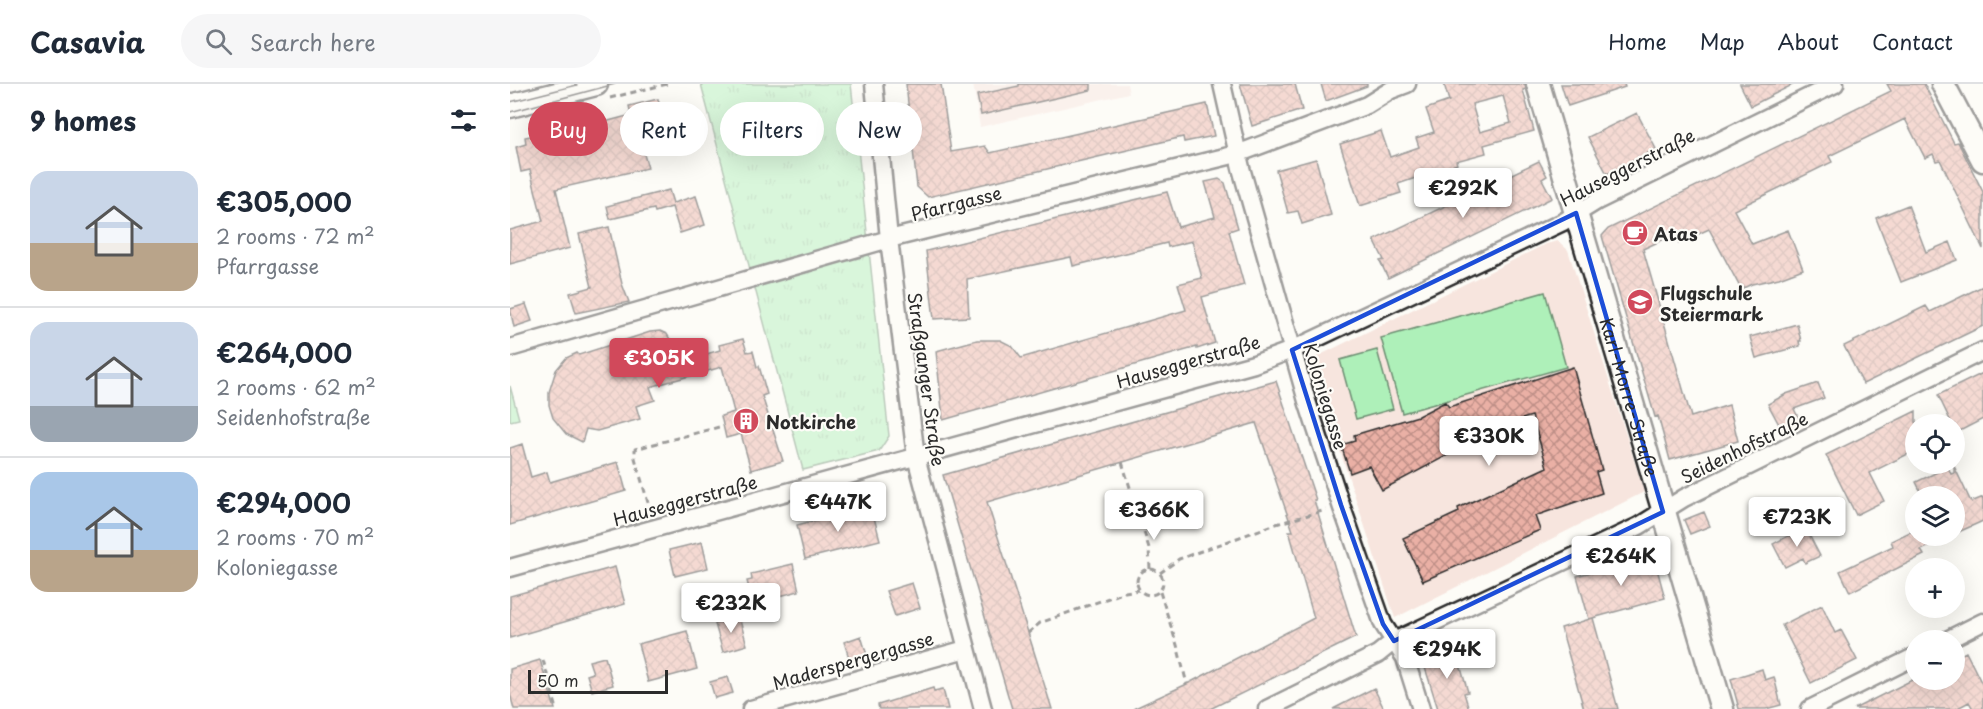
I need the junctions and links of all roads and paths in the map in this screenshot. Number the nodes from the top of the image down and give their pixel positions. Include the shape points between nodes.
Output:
1 (596, 84) edge
2 (874, 84) edge
3 (1222, 84) edge
4 (1407, 84) edge
5 (1538, 84) edge
6 (1835, 84) edge
7 (1943, 84) edge
8 (510, 106) edge
9 (1237, 154) junction
10 (1983, 160) edge
11 (1576, 213) junction
12 (889, 239) junction
13 (510, 348) edge
14 (1292, 351) junction
15 (1983, 351) edge
16 (723, 426) dead end
17 (916, 457) junction
18 (1122, 462) dead end
19 (1328, 509) dead end
20 (1664, 512) junction
21 (656, 529) junction
22 (510, 568) edge
23 (1150, 569) junction
24 (1160, 573) junction
25 (1139, 590) junction
26 (1160, 592) junction
27 (1983, 622) edge
28 (1965, 631) edge
29 (1028, 633) dead end
30 (1394, 641) junction
31 (966, 649) junction
32 (543, 660) dead end
33 (1905, 662) edge
34 (1186, 684) dead end
35 (557, 709) edge
36 (751, 709) edge
37 (983, 709) edge
38 (1268, 709) edge
39 (1421, 709) edge
40 (1722, 709) edge
41 (1810, 709) edge

1 - 8 main road
2 - 12 street, Straßganger Straße
3 - 9 street, Koloniegasse
4 - 9 street, Pfarrgasse via 1366,105
5 - 11 main road, Karl-Morre-Straße
6 - 11 street, Hauseggerstraße
7 - 10 main road
9 - 12 street, Pfarrgasse
9 - 14 street, Koloniegasse
11 - 14 street, Hauseggerstraße
11 - 20 main road, Karl-Morre-Straße
12 - 13 street, Pfarrgasse
12 - 17 street, Straßganger Straße
14 - 17 street, Hauseggerstraße
14 - 30 street, Koloniegasse via 1341,505 1383,624
15 - 20 street, Seidenhofstraße via 1684,498
16 - 21 path via 635,449
17 - 21 street, Hauseggerstraße
17 - 31 street, Straßganger Straße
18 - 23 path via 1149,548
19 - 24 path via 1179,559
20 - 30 street, Seidenhofstraße
20 - 40 main road, Karl-Morre-Straße
21 - 22 street, Hauseggerstraße
23 - 24 path
23 - 25 path via 1138,578
24 - 26 path via 1164,582
25 - 26 path via 1150,596
25 - 29 path via 1040,623
26 - 34 path
27 - 28 street
30 - 38 street, Seidenhofstraße via 1378,654
30 - 39 street, Koloniegasse via 1405,658
31 - 36 street, Maderspergergasse
31 - 37 street, Straßganger Straße
32 - 35 path
33 - 41 street

